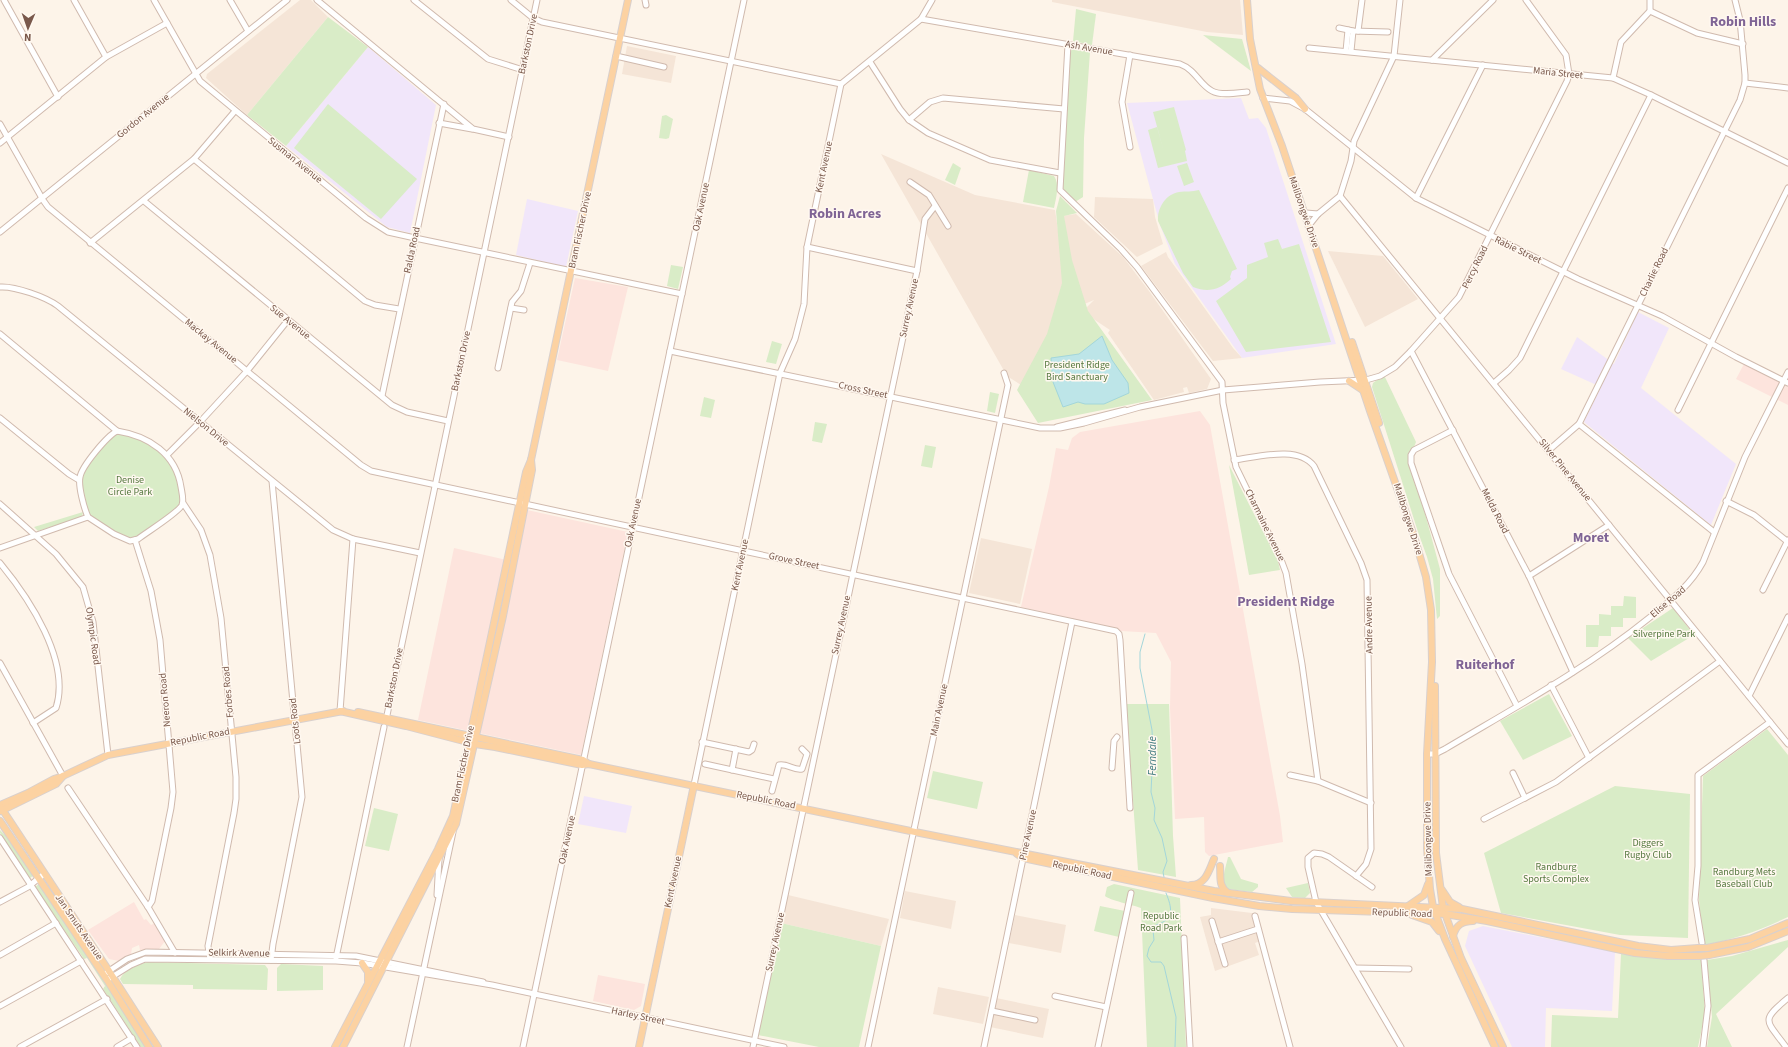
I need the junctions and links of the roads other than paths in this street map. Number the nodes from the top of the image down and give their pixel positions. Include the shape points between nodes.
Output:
1 (4, 0) edge
2 (74, 0) edge
3 (154, 0) edge
4 (230, 0) edge
5 (287, 0) edge
6 (317, 0) edge
7 (414, 0) edge
8 (511, 0) edge
9 (537, 0) edge
10 (628, 0) edge
11 (744, 0) edge
12 (932, 0) edge
13 (1247, 0) edge
14 (1250, 0) edge
15 (1362, 0) edge
16 (1400, 0) edge
17 (1493, 0) edge
18 (1526, 0) edge
19 (1650, 0) edge
20 (1735, 0) edge
21 (1650, 11) junction
22 (533, 18) junction
23 (921, 19) junction
24 (167, 23) junction
25 (1339, 28) dead end
26 (248, 31) junction
27 (1353, 31) junction
28 (1388, 32) dead end
29 (620, 38) junction
30 (1068, 44) junction
31 (1743, 44) junction
32 (1308, 48) dead end
33 (1349, 51) junction
34 (1130, 55) junction
35 (616, 56) junction
36 (1394, 56) junction
37 (106, 57) junction
38 (1432, 60) junction
39 (731, 62) junction
40 (870, 62) junction
41 (1483, 65) junction
42 (664, 66) dead end
43 (1258, 68) junction
44 (523, 70) junction
45 (196, 74) junction
46 (1569, 74) junction
47 (1613, 78) junction
48 (1745, 83) junction
49 (841, 84) junction
50 (1788, 88) edge
51 (1247, 92) dead end
52 (1651, 94) junction
53 (58, 97) junction
54 (1265, 98) junction
55 (444, 104) junction
56 (1064, 109) junction
57 (1305, 109) junction
58 (235, 111) junction
59 (909, 120) junction
60 (439, 123) junction
61 (0, 124) edge
62 (473, 129) junction
63 (1724, 131) junction
64 (8, 137) junction
65 (509, 137) junction
66 (0, 143) edge
67 (1130, 147) dead end
68 (1353, 148) junction
69 (194, 159) junction
70 (1788, 163) edge
71 (1060, 173) junction
72 (910, 182) dead end
73 (1788, 188) edge
74 (1340, 196) junction
75 (42, 197) junction
76 (1416, 198) junction
77 (144, 201) junction
78 (935, 206) junction
79 (1306, 213) junction
80 (1318, 214) junction
81 (1310, 224) junction
82 (948, 226) dead end
83 (0, 232) edge
84 (1490, 236) junction
85 (414, 238) junction
86 (90, 243) junction
87 (807, 247) junction
88 (484, 253) junction
89 (528, 262) junction
90 (917, 271) junction
91 (571, 272) junction
92 (1563, 272) junction
93 (0, 287) edge
94 (682, 294) junction
95 (1638, 305) junction
96 (511, 308) junction
97 (399, 309) junction
98 (524, 310) dead end
99 (1440, 318) junction
100 (288, 320) junction
101 (0, 334) edge
102 (1710, 343) junction
103 (670, 351) junction
104 (1412, 351) junction
105 (498, 368) dead end
106 (1356, 370) junction
107 (247, 371) junction
108 (1788, 372) edge
109 (780, 373) junction
110 (1004, 373) dead end
111 (1372, 379) junction
112 (1348, 381) junction
113 (1363, 381) junction
114 (1786, 382) edge
115 (1494, 383) junction
116 (1366, 389) junction
117 (1223, 390) junction
118 (382, 396) junction
119 (890, 396) junction
120 (1678, 410) dead end
121 (0, 418) edge
122 (1000, 420) junction
123 (448, 421) junction
124 (200, 422) junction
125 (1579, 424) junction
126 (1453, 430) junction
127 (117, 431) junction
128 (1549, 450) junction
129 (167, 455) junction
130 (1234, 460) junction
131 (80, 480) junction
132 (272, 481) junction
133 (435, 484) junction
134 (469, 492) joint
135 (1726, 501) junction
136 (183, 503) junction
137 (0, 504) edge
138 (523, 505) junction
139 (88, 517) junction
140 (1609, 525) junction
141 (632, 528) junction
142 (1714, 532) junction
143 (36, 534) junction
144 (353, 539) junction
145 (135, 540) junction
146 (1788, 541) edge
147 (0, 548) edge
148 (743, 551) junction
149 (420, 553) junction
150 (0, 563) edge
151 (852, 574) junction
152 (1529, 576) junction
153 (1763, 590) dead end
154 (963, 598) junction
155 (1671, 600) junction
156 (1788, 617) edge
157 (1072, 622) junction
158 (1720, 661) junction
159 (0, 663) edge
160 (1573, 672) junction
161 (1551, 685) junction
162 (1749, 696) junction
163 (1517, 706) junction
164 (340, 711) junction
165 (295, 720) junction
166 (385, 722) junction
167 (1770, 722) junction
168 (33, 723) junction
169 (232, 731) junction
170 (469, 735) junction
171 (476, 736) junction
172 (1122, 737) junction
173 (468, 742) junction
174 (702, 742) junction
175 (169, 743) junction
176 (475, 744) junction
177 (754, 744) dead end
178 (1788, 744) edge
179 (736, 749) junction
180 (802, 749) dead end
181 (1427, 754) junction
182 (1435, 754) junction
183 (108, 755) junction
184 (1589, 758) junction
185 (585, 763) junction
186 (705, 764) dead end
187 (1112, 768) dead end
188 (732, 770) junction
189 (1513, 773) dead end
190 (1290, 775) dead end
191 (63, 776) junction
192 (774, 779) junction
193 (1318, 781) junction
194 (694, 785) junction
195 (68, 788) dead end
196 (772, 791) dead end
197 (1525, 798) junction
198 (1371, 803) junction
199 (1, 808) edge
200 (802, 808) junction
201 (1130, 808) dead end
202 (1484, 819) dead end
203 (0, 821) edge
204 (0, 827) edge
205 (454, 829) junction
206 (913, 832) junction
207 (0, 838) edge
208 (14, 841) junction
209 (3, 848) edge
210 (438, 849) junction
211 (1024, 855) junction
212 (439, 858) junction
213 (1214, 859) dead end
214 (1220, 866) dead end
215 (41, 876) junction
216 (1356, 876) junction
217 (1429, 879) junction
218 (1439, 883) junction
219 (30, 885) junction
220 (1178, 885) junction
221 (1372, 887) dead end
222 (1131, 893) dead end
223 (1229, 893) junction
224 (0, 902) edge
225 (1316, 902) junction
226 (1407, 906) junction
227 (148, 907) junction
228 (1462, 909) junction
229 (1322, 910) junction
230 (1434, 910) junction
231 (1444, 911) junction
232 (436, 912) junction
233 (1407, 913) junction
234 (1255, 916) dead end
235 (1212, 921) dead end
236 (1487, 921) junction
237 (56, 923) junction
238 (1788, 923) edge
239 (1258, 929) junction
240 (1788, 932) edge
241 (1453, 937) junction
242 (1184, 938) dead end
243 (1445, 939) junction
244 (1218, 942) junction
245 (1702, 943) dead end
246 (175, 952) junction
247 (209, 952) junction
248 (272, 953) junction
249 (0, 955) edge
250 (336, 955) junction
251 (1704, 957) junction
252 (176, 958) junction
253 (210, 959) junction
254 (271, 960) junction
255 (81, 961) junction
256 (336, 961) junction
257 (362, 963) junction
258 (383, 963) junction
259 (1225, 964) dead end
260 (1355, 968) junction
261 (1409, 970) dead end
262 (423, 971) junction
263 (111, 974) junction
264 (436, 976) junction
265 (105, 978) junction
266 (421, 983) junction
267 (492, 985) junction
268 (366, 988) junction
269 (534, 994) junction
270 (1056, 996) dead end
271 (1788, 998) edge
272 (107, 999) junction
273 (0, 1006) edge
274 (1106, 1007) junction
275 (992, 1012) junction
276 (645, 1018) junction
277 (1035, 1020) dead end
278 (132, 1038) junction
279 (754, 1040) junction
280 (20, 1047) edge
281 (116, 1047) edge
282 (137, 1047) edge
283 (149, 1047) edge
284 (158, 1047) edge
285 (335, 1047) edge
286 (343, 1047) edge
287 (407, 1047) edge
288 (523, 1047) edge
289 (639, 1047) edge
290 (753, 1047) edge
291 (784, 1047) edge
292 (868, 1047) edge
293 (984, 1047) edge
294 (1098, 1047) edge
295 (1190, 1047) edge
296 (1290, 1047) edge
297 (1401, 1047) edge
298 (1494, 1047) edge
299 (1503, 1047) edge
300 (1703, 1047) edge
301 (1786, 1047) edge

1 - 53 street
2 - 37 street
3 - 24 street, Susman Avenue
4 - 26 street
5 - 26 street, Gordon Avenue
6 - 55 street
7 - 44 street via 488,59
8 - 22 street
9 - 22 street, Barkston Drive
10 - 29 main road, Bram Fischer Drive
11 - 39 street, Oak Avenue
12 - 23 street
13 - 54 main road, Malibongwe Drive via 1252,52
14 - 43 main road, Malibongwe Drive
15 - 27 street
16 - 36 street
17 - 38 street
18 - 46 street via 1566,55
19 - 21 street
20 - 31 street
21 - 31 street via 1697,33
21 - 47 street via 1621,42
22 - 29 street
22 - 44 street, Barkston Drive
23 - 30 street, Ash Avenue
23 - 40 street
24 - 37 street
24 - 45 street, Susman Avenue
25 - 27 street
26 - 45 street, Gordon Avenue
27 - 28 street
27 - 33 street
29 - 35 main road, Bram Fischer Drive
29 - 39 street
30 - 34 street, Ash Avenue
30 - 56 street, Charmaine Avenue
31 - 48 street
32 - 33 street, Maria Street
33 - 36 street, Maria Street
34 - 51 street, Ash Avenue via 1186,66 1215,92
34 - 67 street via 1122,102
35 - 42 street
35 - 91 main road, Bram Fischer Drive
36 - 38 street, Maria Street
36 - 68 street
37 - 53 street
38 - 41 street, Maria Street
39 - 49 street
39 - 94 street, Oak Avenue
40 - 49 street
40 - 59 street via 891,97
41 - 46 street, Maria Street
41 - 76 street
43 - 54 main road, Malibongwe Drive
43 - 57 main road via 1296,98
44 - 65 street, Barkston Drive
45 - 58 street, Susman Avenue via 200,81
45 - 75 street, Gordon Avenue
46 - 47 street, Maria Street
46 - 84 street, Percy Road
47 - 52 street, Maria Street
48 - 50 street
48 - 63 street, Charlie Road via 1740,100
49 - 87 street, Kent Avenue
52 - 63 street, Maria Street
52 - 92 street
53 - 64 street
54 - 57 street, Rabie Street via 1290,101
54 - 79 main road, Malibongwe Drive
54 - 106 main road, Malibongwe Drive
55 - 60 street, Ralda Road
55 - 62 street
56 - 59 street via 943,98 930,102
56 - 71 street, Charmaine Avenue
57 - 68 street, Rabie Street
58 - 69 street
58 - 85 street, Susman Avenue via 376,225 388,232
59 - 71 street via 928,133 983,158
60 - 62 street
60 - 85 street, Ralda Road
61 - 64 street, Mackay Avenue
62 - 65 street
63 - 70 street, Maria Street
63 - 95 street, Charlie Road
64 - 66 street
64 - 75 street, Mackay Avenue
65 - 88 street, Barkston Drive
68 - 74 street
68 - 76 street, Rabie Street
69 - 77 street
69 - 97 street via 365,300 375,305
71 - 117 street, Charmaine Avenue via 1061,193 1137,267 1221,380
72 - 78 street via 926,193
73 - 102 street
74 - 80 street
74 - 99 street, Silver Pine Avenue
75 - 83 street, Gordon Avenue
75 - 86 street, Mackay Avenue via 48,207
76 - 84 street, Rabie Street
77 - 86 street
77 - 100 street, Sue Avenue
78 - 82 street
78 - 90 street, Surrey Avenue via 924,219
79 - 80 street
79 - 81 main road, Malibongwe Drive
80 - 81 street
81 - 113 main road, Malibongwe Drive
84 - 92 street, Rabie Street
84 - 99 street, Percy Road via 1459,297
85 - 88 street, Susman Avenue
85 - 97 street, Ralda Road
86 - 107 street, Mackay Avenue
87 - 90 street
87 - 109 street, Kent Avenue via 806,288 800,323
88 - 89 street, Susman Avenue
88 - 123 street, Barkston Drive
89 - 91 street, Susman Avenue
89 - 96 street via 521,291
90 - 119 street, Surrey Avenue
91 - 94 street, Susman Avenue
91 - 138 main road, Bram Fischer Drive
92 - 95 street, Rabie Street
92 - 115 street via 1520,358
93 - 124 street, Nielson Drive via 40,297 58,306
94 - 103 street, Oak Avenue
95 - 102 street, Rabie Street
95 - 125 street, Charlie Road
96 - 98 street
96 - 105 street
97 - 118 street, Ralda Road
99 - 104 street, Percy Road
99 - 115 street, Silver Pine Avenue
100 - 107 street
100 - 118 street, Sue Avenue
101 - 127 street
102 - 114 street, Rabie Street
102 - 120 street
103 - 109 street, Cross Street
103 - 141 street, Oak Avenue
104 - 111 street, Percy Road via 1395,368
104 - 126 street, Melda Road
106 - 112 main road via 1355,375
106 - 113 main road, Malibongwe Drive
107 - 124 street
107 - 133 street, Mackay Avenue via 366,468
108 - 114 street, Elise Road
109 - 119 street, Cross Street
109 - 148 street, Kent Avenue
110 - 122 street, Main Avenue via 1008,385
111 - 113 street, Percy Road
111 - 116 main road
112 - 113 street, Cross Street
112 - 116 main road
112 - 117 street, Cross Street
113 - 116 main road, Malibongwe Drive
114 - 135 street, Elise Road via 1745,457
115 - 128 street, Silver Pine Avenue
116 - 181 main road, Malibongwe Drive via 1428,584 1432,671
116 - 182 main road, Malibongwe Drive via 1424,558 1430,583 1434,633
117 - 122 street, Cross Street via 1057,427 1040,428
117 - 130 street, Charmaine Avenue via 1223,403
118 - 123 street, Sue Avenue via 401,410
119 - 122 street, Cross Street
119 - 151 street, Surrey Avenue
121 - 131 street
122 - 154 street, Main Avenue
123 - 133 street, Barkston Drive
124 - 129 street
124 - 132 street, Nielson Drive
125 - 128 street, Charlie Road
125 - 142 street
126 - 152 street, Melda Road
126 - 163 street via 1416,449 1411,455 1411,463 1449,574
127 - 129 street via 144,438
127 - 131 street via 107,439 83,469
128 - 140 street, Silver Pine Avenue
129 - 136 street via 179,477
130 - 193 street, Charmaine Avenue via 1285,569 1302,664
130 - 198 street, Andre Avenue via 1296,454 1310,461 1361,563 1368,588
131 - 139 street
132 - 144 street, Nielson Drive via 333,530
132 - 165 street, Loots Road
133 - 134 street, Mackay Avenue
133 - 149 street, Barkston Drive
134 - 138 street, Grove Street
135 - 142 street, Elise Road
135 - 146 street via 1754,515
136 - 145 street via 179,509
136 - 169 street, Forbes Road via 201,530 210,555 221,618
137 - 143 street, Olympic Road
138 - 141 street, Grove Street
138 - 170 main road, Bram Fischer Drive
138 - 171 main road, Bram Fischer Drive
139 - 143 street
139 - 145 street via 126,540
140 - 152 street
140 - 155 street, Silver Pine Avenue
141 - 148 street, Grove Street
141 - 185 street, Oak Avenue
142 - 155 street, Elise Road via 1697,573
143 - 147 street
143 - 183 street, Olympic Road via 72,572 86,596 92,622
144 - 149 street, Nielson Drive
144 - 164 street
145 - 175 street, Neeron Road via 157,620
146 - 153 street
148 - 151 street, Grove Street
148 - 174 street, Kent Avenue
149 - 166 street, Barkston Drive
150 - 168 street via 34,610 49,644 58,674 59,694 56,708
151 - 154 street, Grove Street
151 - 200 street, Surrey Avenue
152 - 160 street, Melda Road
154 - 157 street, Grove Street
154 - 206 street, Main Avenue
155 - 158 street, Silver Pine Avenue
155 - 160 street, Elise Road via 1625,637
156 - 162 street
157 - 172 street, Grove Street via 1118,632
157 - 211 street, Pine Avenue
158 - 162 street, Silver Pine Avenue
158 - 184 street
159 - 168 street
160 - 161 street, Elise Road
161 - 163 street, Elise Road
161 - 184 street
162 - 167 street, Silver Pine Avenue
163 - 182 street, Elise Road
164 - 165 main road, Republic Road
164 - 166 main road, Republic Road
165 - 169 main road, Republic Road
165 - 248 street, Loots Road via 302,801
166 - 170 main road, Republic Road
166 - 173 main road, Republic Road
166 - 250 street, Barkston Drive
167 - 178 street, Silver Pine Avenue
167 - 245 street via 1698,775 1698,866 1695,900
168 - 191 street
169 - 175 main road, Republic Road
169 - 247 street, Forbes Road via 236,799 208,946
170 - 171 main road, Republic Road
170 - 173 main road, Bram Fischer Drive
171 - 176 main road, Bram Fischer Drive
171 - 185 main road, Republic Road
172 - 187 street via 1114,741
172 - 201 street
173 - 176 main road, Republic Road
173 - 210 main road, Bram Fischer Drive via 453,816
174 - 179 street
174 - 194 street, Kent Avenue
175 - 183 main road, Republic Road
175 - 227 street, Neeron Road via 172,800 152,901
176 - 185 main road, Republic Road
176 - 205 main road, Bram Fischer Drive
177 - 179 street via 751,751
179 - 188 street
180 - 192 street via 807,754 802,769 779,765
181 - 182 street, Elise Road
181 - 217 main road, Malibongwe Drive
182 - 218 main road, Malibongwe Drive via 1436,853
183 - 191 main road, Republic Road
184 - 197 street via 1556,782
185 - 194 main road, Republic Road
185 - 269 street, Oak Avenue
186 - 188 street
188 - 192 street
189 - 197 street
190 - 193 street
191 - 199 main road, Republic Road via 56,784
192 - 196 street
193 - 198 street
194 - 200 main road, Republic Road
194 - 276 main road, Kent Avenue
195 - 227 street
197 - 202 street
198 - 216 street, Andre Avenue via 1370,855
199 - 215 main road, Jan Smuts Avenue
200 - 206 main road, Republic Road
200 - 279 street, Surrey Avenue
203 - 208 main road, Jan Smuts Avenue
204 - 208 main road
205 - 212 main road, Bram Fischer Drive
205 - 232 street
206 - 211 main road, Republic Road
206 - 292 street, Main Avenue
207 - 209 street
208 - 215 main road, Jan Smuts Avenue
209 - 219 street
210 - 212 street
210 - 258 main road, Bram Fischer Drive
211 - 220 main road, Republic Road
211 - 229 main road, Republic Road via 1239,903
211 - 275 street, Pine Avenue
212 - 232 street
212 - 258 main road, Bram Fischer Drive
213 - 220 main road via 1200,883
214 - 223 main road via 1220,884 1222,889
215 - 219 street
215 - 263 main road, Jan Smuts Avenue
215 - 265 main road, Jan Smuts Avenue
216 - 221 street
216 - 225 street via 1329,857 1317,853 1310,855 1307,862
217 - 226 main road via 1424,895
217 - 230 main road, Malibongwe Drive
218 - 228 main road via 1446,897
218 - 231 main road, Malibongwe Drive
219 - 224 street
219 - 237 street
220 - 223 main road, Republic Road
222 - 274 street
223 - 225 main road, Republic Road
225 - 226 main road, Republic Road
225 - 229 street
226 - 230 main road, Republic Road
227 - 246 street
228 - 231 main road, Republic Road
228 - 238 main road, Republic Road, bridge via 1638,946 1671,950 1707,948 1750,939
229 - 233 main road, Republic Road
229 - 260 street
230 - 231 main road, Republic Road
230 - 233 main road, Republic Road
230 - 243 main road, Malibongwe Drive
231 - 236 main road, Republic Road
231 - 241 main road, Malibongwe Drive
232 - 262 street
233 - 243 main road via 1432,922
234 - 239 street
235 - 244 street
236 - 241 main road via 1463,922 1456,928
236 - 251 main road, Republic Road via 1634,953
237 - 249 street
237 - 255 street
239 - 244 street
239 - 296 street
240 - 251 main road, Republic Road via 1748,947
241 - 299 main road, Malibongwe Drive
242 - 295 street
243 - 298 main road, Malibongwe Drive
244 - 259 street
246 - 247 street, Selkirk Avenue
246 - 252 street
246 - 263 street, Selkirk Avenue via 141,953 127,959
247 - 248 street, Selkirk Avenue
247 - 253 street, Forbes Road
248 - 250 street, Selkirk Avenue
248 - 254 street, Loots Road
250 - 256 street, Barkston Drive
250 - 258 street, Selkirk Avenue
251 - 300 street via 1708,1006
252 - 253 street, Selkirk Avenue
252 - 263 street, Selkirk Avenue via 145,958
253 - 254 street, Selkirk Avenue
254 - 256 street, Selkirk Avenue
255 - 272 street
255 - 273 street
256 - 257 street, Selkirk Avenue
257 - 258 street, Selkirk Avenue
257 - 268 main road via 368,972
258 - 262 street, Harley Street
258 - 268 main road, Bram Fischer Drive
258 - 286 main road, Bram Fischer Drive
260 - 261 street
260 - 297 street
262 - 264 street, Harley Street
262 - 266 street
262 - 267 street, Harley Street
263 - 265 street, Selkirk Avenue
263 - 284 main road, Jan Smuts Avenue
264 - 266 street
264 - 267 street, Harley Street
265 - 283 main road, Jan Smuts Avenue
266 - 287 street
267 - 269 street, Harley Street
268 - 285 main road, Bram Fischer Drive
269 - 276 street, Harley Street
269 - 288 street, Oak Avenue
270 - 274 street
271 - 301 street via 1769,1018 1770,1025
272 - 278 street
272 - 280 street
274 - 294 street
275 - 277 street
275 - 293 street, Pine Avenue
276 - 279 street, Harley Street
276 - 289 main road, Kent Avenue
278 - 281 street
278 - 282 street
279 - 290 street, Surrey Avenue
279 - 291 street, Harley Street

